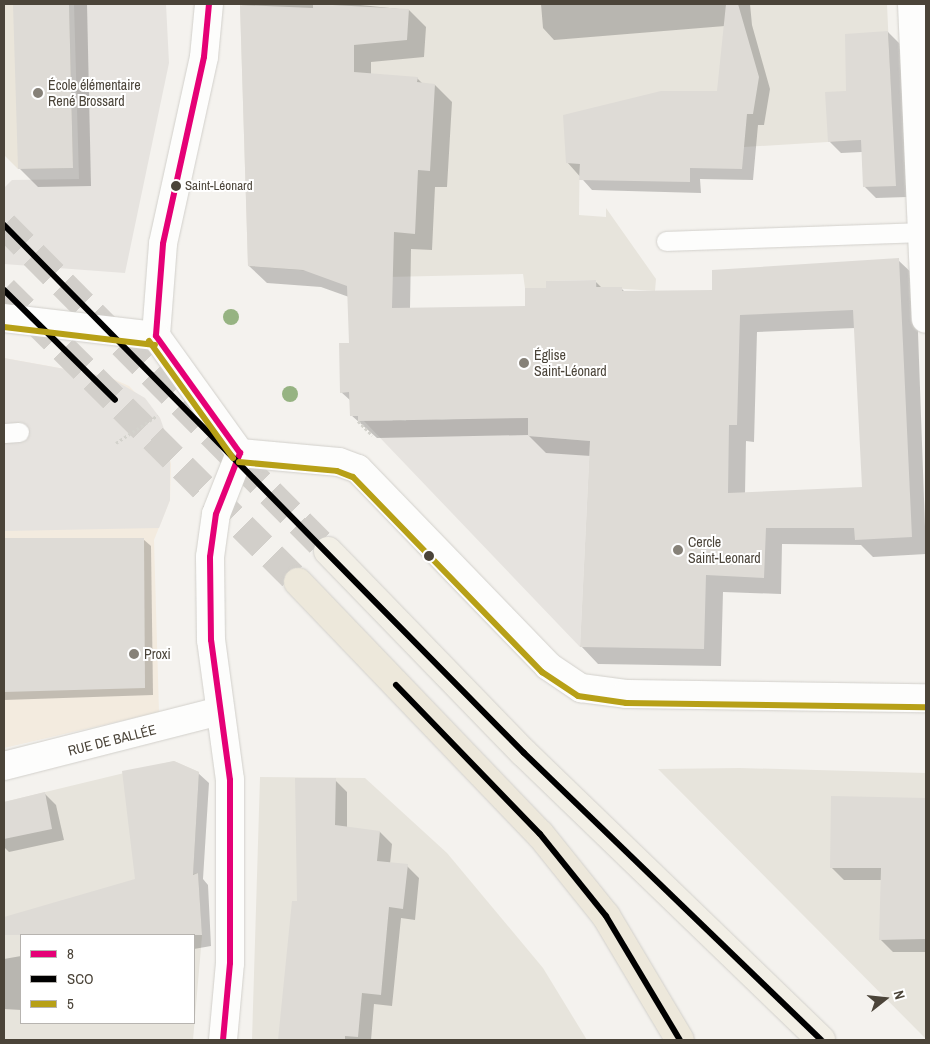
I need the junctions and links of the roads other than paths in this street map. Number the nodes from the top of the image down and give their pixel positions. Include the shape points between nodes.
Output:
1 (209, 4) edge
2 (912, 4) edge
3 (922, 232) junction
4 (666, 241) dead end
5 (4, 318) edge
6 (926, 319) edge
7 (156, 336) junction
8 (240, 453) junction
9 (328, 551) tunnel mouth
10 (298, 582) tunnel mouth
11 (926, 698) edge
12 (219, 711) junction
13 (4, 766) edge
14 (223, 1040) edge
15 (680, 1040) edge
16 (821, 1040) edge

1 - 7 street via 204,57 164,244
2 - 3 street
3 - 4 lane
3 - 6 street
5 - 7 street
7 - 8 street
8 - 11 street via 339,462 358,469 548,666 581,688 626,694
8 - 12 street via 216,514 210,558
9 - 16 main road via 524,753
10 - 15 highway via 540,834 606,916
12 - 13 street, RUE DE BALLÉE
12 - 14 street via 230,780 230,963

